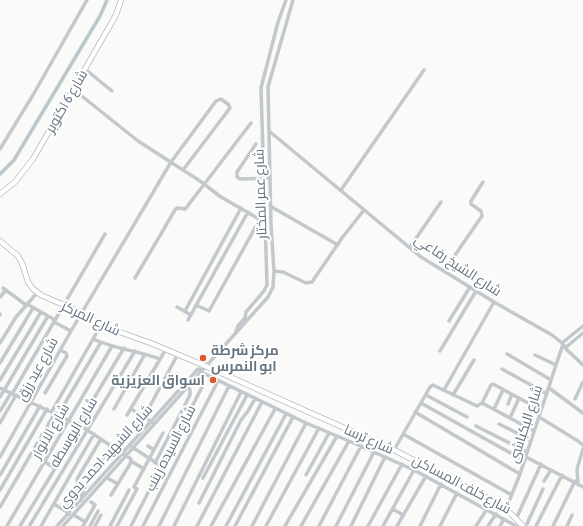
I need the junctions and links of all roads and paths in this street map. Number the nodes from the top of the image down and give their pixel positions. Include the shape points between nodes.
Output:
1 (87, 0) edge
2 (121, 0) edge
3 (286, 0) edge
4 (293, 0) edge
5 (282, 23) junction
6 (85, 69) junction
7 (424, 70) dead end
8 (73, 89) junction
9 (112, 91) dead end
10 (265, 109) junction
11 (251, 123) dead end
12 (269, 131) junction
13 (256, 144) dead end
14 (0, 149) edge
15 (170, 162) junction
16 (183, 170) junction
17 (267, 178) junction
18 (483, 182) dead end
19 (204, 184) junction
20 (341, 190) junction
21 (0, 194) edge
22 (267, 194) junction
23 (441, 202) dead end
24 (270, 206) junction
25 (241, 208) junction
26 (364, 210) junction
27 (248, 212) junction
28 (260, 219) junction
29 (267, 225) junction
30 (105, 234) dead end
31 (0, 241) edge
32 (338, 245) junction
33 (410, 247) junction
34 (274, 271) junction
35 (444, 271) junction
36 (135, 278) dead end
37 (470, 287) junction
38 (476, 291) junction
39 (37, 292) junction
40 (0, 296) edge
41 (494, 302) junction
42 (26, 305) junction
43 (64, 305) junction
44 (196, 305) junction
45 (177, 307) dead end
46 (33, 308) junction
47 (185, 311) junction
48 (41, 312) junction
49 (82, 313) junction
50 (191, 315) junction
51 (48, 316) junction
52 (188, 320) dead end
53 (55, 321) junction
54 (449, 321) dead end
55 (101, 325) junction
56 (583, 326) edge
57 (71, 331) junction
58 (236, 333) junction
59 (583, 333) edge
60 (93, 339) junction
61 (100, 342) junction
62 (0, 343) edge
63 (564, 345) junction
64 (112, 346) junction
65 (124, 348) junction
66 (166, 349) junction
67 (60, 350) junction
68 (135, 351) junction
69 (440, 351) dead end
70 (146, 354) junction
71 (178, 354) junction
72 (507, 354) dead end
73 (535, 355) dead end
74 (160, 359) junction
75 (474, 360) dead end
76 (0, 363) edge
77 (556, 365) junction
78 (583, 365) edge
79 (206, 366) junction
80 (502, 369) dead end
81 (202, 371) junction
82 (0, 380) edge
83 (551, 380) junction
84 (218, 381) junction
85 (583, 382) edge
86 (229, 386) junction
87 (188, 387) junction
88 (202, 387) dead end
89 (0, 388) edge
90 (549, 388) junction
91 (4, 390) junction
92 (444, 390) junction
93 (503, 390) junction
94 (241, 392) junction
95 (45, 393) dead end
96 (13, 394) junction
97 (512, 394) junction
98 (547, 394) junction
99 (247, 395) junction
100 (426, 395) junction
101 (453, 395) junction
102 (0, 397) edge
103 (519, 398) junction
104 (255, 399) junction
105 (575, 399) dead end
106 (31, 402) junction
107 (262, 402) junction
108 (421, 403) junction
109 (482, 403) junction
110 (508, 404) dead end
111 (40, 406) junction
112 (114, 409) dead end
113 (131, 409) junction
114 (275, 409) junction
115 (494, 409) junction
116 (47, 410) junction
117 (541, 410) junction
118 (0, 411) edge
119 (415, 412) junction
120 (55, 413) junction
121 (583, 413) edge
122 (286, 414) junction
123 (127, 415) dead end
124 (144, 417) junction
125 (293, 417) junction
126 (467, 417) dead end
127 (539, 417) junction
128 (510, 418) junction
129 (69, 419) junction
130 (0, 422) edge
131 (153, 422) junction
132 (306, 423) junction
133 (499, 424) dead end
134 (80, 425) junction
135 (476, 426) dead end
136 (319, 428) junction
137 (87, 430) junction
138 (534, 431) junction
139 (163, 433) dead end
140 (329, 433) junction
141 (94, 434) junction
142 (403, 434) junction
143 (337, 436) junction
144 (101, 438) junction
145 (531, 440) junction
146 (349, 441) junction
147 (111, 445) junction
148 (583, 445) edge
149 (132, 446) junction
150 (148, 446) dead end
151 (361, 446) junction
152 (154, 450) junction
153 (394, 450) junction
154 (583, 450) edge
155 (374, 452) junction
156 (527, 452) junction
157 (125, 454) junction
158 (582, 455) edge
159 (0, 457) edge
160 (385, 457) junction
161 (149, 459) junction
162 (525, 459) junction
163 (131, 461) junction
164 (45, 462) junction
165 (155, 463) junction
166 (402, 464) junction
167 (541, 464) junction
168 (123, 466) dead end
169 (161, 466) junction
170 (578, 466) junction
171 (55, 468) junction
172 (128, 468) junction
173 (583, 468) edge
174 (144, 469) junction
175 (414, 470) junction
176 (551, 470) junction
177 (520, 474) junction
178 (0, 475) edge
179 (306, 475) dead end
180 (562, 475) junction
181 (426, 476) junction
182 (577, 476) junction
183 (91, 477) junction
184 (107, 478) junction
185 (203, 478) dead end
186 (583, 480) edge
187 (544, 481) dead end
188 (97, 482) junction
189 (576, 482) junction
190 (118, 484) junction
191 (441, 484) junction
192 (583, 486) edge
193 (543, 489) dead end
194 (0, 490) edge
195 (129, 490) dead end
196 (74, 493) junction
197 (456, 493) junction
198 (111, 495) dead end
199 (512, 495) junction
200 (81, 498) junction
201 (91, 502) dead end
202 (199, 503) dead end
203 (54, 504) junction
204 (0, 508) edge
205 (393, 509) junction
206 (506, 509) junction
207 (487, 510) junction
208 (98, 511) dead end
209 (68, 513) junction
210 (74, 514) junction
211 (496, 514) junction
212 (403, 515) junction
213 (572, 515) dead end
214 (101, 516) dead end
215 (504, 519) junction
216 (516, 523) edge
217 (84, 524) edge
218 (30, 525) edge
219 (7, 526) edge
220 (20, 526) edge
221 (41, 526) edge
222 (57, 526) edge
223 (63, 526) edge
224 (90, 526) edge
225 (95, 526) edge
226 (110, 526) edge
227 (117, 526) edge
228 (131, 526) edge
229 (143, 526) edge
230 (159, 526) edge
231 (174, 526) edge
232 (197, 526) edge
233 (211, 526) edge
234 (226, 526) edge
235 (235, 526) edge
236 (252, 526) edge
237 (266, 526) edge
238 (285, 526) edge
239 (301, 526) edge
240 (319, 526) edge
241 (336, 526) edge
242 (351, 526) edge
243 (368, 526) edge
244 (383, 526) edge
245 (397, 526) edge
246 (420, 526) edge
247 (440, 526) edge
248 (476, 526) edge
249 (488, 526) edge
250 (500, 526) edge
251 (524, 526) edge
252 (536, 526) edge
253 (553, 526) edge
254 (567, 526) edge

1 - 14 street
2 - 6 main road, شارع 6 اكتوبر via 116,15
3 - 5 street
4 - 5 street, شارع عمر المختار
5 - 10 street, شارع عمر المختار
5 - 10 street via 262,84
6 - 8 main road, شارع 6 اكتوبر
6 - 9 street
7 - 20 street
8 - 15 street via 138,141
8 - 21 main road, شارع 6 اكتوبر via 28,166
10 - 12 street, شارع عمر المختار
10 - 17 street
11 - 19 street
12 - 17 street, شارع عمر المختار
12 - 20 street, شارع الشيخ رفاعي
13 - 17 street via 236,174 240,179
15 - 16 street
15 - 16 street, شارع عيد رزق via 216,101 220,99 228,104 230,108
15 - 49 street, شارع عيد رزق
16 - 19 street
17 - 22 street, شارع عمر المختار
18 - 35 street via 470,201 482,212 482,216
19 - 25 street
19 - 36 street via 185,209 175,210
20 - 26 street, شارع الشيخ رفاعي
22 - 24 street, شارع عمر المختار
22 - 29 street
23 - 33 street
24 - 29 street, شارع عمر المختار
24 - 32 street
25 - 27 street
25 - 47 street
26 - 32 street
26 - 33 street, شارع الشيخ رفاعي
27 - 28 street
27 - 44 street
28 - 29 street
28 - 44 street via 209,311
29 - 34 street, شارع عمر المختار
29 - 58 street via 266,287 246,312
30 - 43 street
31 - 39 main road via 18,256 28,282
32 - 34 street via 314,280 306,283 283,272
33 - 35 street, شارع الشيخ رفاعي
34 - 58 street, شارع عمر المختار via 271,294
35 - 37 street, شارع الشيخ رفاعي
37 - 38 street, شارع الشيخ رفاعي
37 - 54 street
38 - 41 street, شارع الشيخ رفاعي
38 - 69 street
39 - 42 street
39 - 43 main road, شارع المركز
40 - 42 street via 4,289
41 - 63 street, شارع الشيخ رفاعي via 546,331
41 - 92 street
42 - 46 street
42 - 62 street
43 - 49 main road, شارع المركز
43 - 53 street
44 - 50 street
45 - 47 street
46 - 48 street
46 - 76 street
47 - 50 street
48 - 51 street
48 - 82 street
49 - 55 main road, شارع المركز
49 - 57 street, شارع عيد رزق
50 - 52 street
51 - 53 street
51 - 91 street
53 - 57 street
53 - 96 street
55 - 60 street
55 - 66 main road, شارع المركز
56 - 63 street
57 - 67 street, شارع عيد رزق
58 - 79 street, شارع عمر المختار
59 - 63 street
60 - 61 street
60 - 120 street
61 - 64 street
61 - 120 street
63 - 77 street, شارع البكباشى
63 - 78 street, شارع الشيخ رفاعي
64 - 65 street
64 - 129 street, شارع الانوار
65 - 68 street
65 - 134 street
66 - 71 main road, شارع المركز
66 - 74 street
67 - 95 street via 67,356
67 - 106 street, شارع عيد رزق
68 - 70 street
68 - 137 street, شارع البوسطه
70 - 74 street
70 - 112 street
71 - 79 main road, شارع المركز
71 - 124 street
72 - 83 street
73 - 77 street
74 - 113 street
75 - 101 street
77 - 83 street, شارع البكباشى
79 - 81 street, شارع الشهيد احمد بدوي
79 - 153 main road, شارع ترسا
80 - 98 street
81 - 84 street, شارع خلف المساكن
81 - 87 street, شارع الشهيد احمد بدوي
81 - 131 street, شارع الشهيد احمد بدوي via 198,369
83 - 90 street, شارع البكباشى
84 - 86 street, شارع خلف المساكن
84 - 229 street, شارع السيده زينب
85 - 105 street
86 - 94 street, شارع خلف المساكن
86 - 230 street
87 - 131 street, شارع الشهيد احمد بدوي
87 - 165 street via 190,395
88 - 169 street
89 - 91 street
90 - 98 street, شارع البكباشى
90 - 121 street
91 - 96 street
91 - 102 street
92 - 100 street via 433,385
92 - 101 street
93 - 97 street
93 - 109 street via 492,384
93 - 115 street
94 - 99 street, شارع خلف المساكن
94 - 231 street
96 - 106 street
96 - 118 street
96 - 130 street
97 - 103 street
97 - 110 street
98 - 117 street, شارع البكباشى
99 - 104 street, شارع خلف المساكن
99 - 185 street
100 - 108 street
100 - 126 street
101 - 109 street via 474,406
103 - 117 street
103 - 128 street
104 - 107 street, شارع خلف المساكن
104 - 202 street via 241,420
106 - 111 street
106 - 159 street, شارع عيد رزق
107 - 114 street, شارع خلف المساكن
107 - 232 street
108 - 119 street
108 - 162 street
109 - 115 street
111 - 116 street
111 - 178 street
113 - 123 street
113 - 124 street
114 - 122 street, شارع خلف المساكن
114 - 233 street
115 - 128 street
116 - 120 street
116 - 194 street
117 - 127 street, شارع البكباشى
119 - 142 street
119 - 177 street
120 - 129 street
120 - 204 street
122 - 125 street, شارع خلف المساكن
122 - 234 street
124 - 131 street
125 - 132 street, شارع خلف المساكن
125 - 235 street
127 - 138 street, شارع البكباشى
127 - 148 street
128 - 138 street
129 - 134 street
129 - 164 street, شارع الانوار
131 - 149 street, شارع الشهيد احمد بدوي
132 - 136 street, شارع خلف المساكن
132 - 236 street
133 - 145 street
134 - 137 street
134 - 171 street
135 - 156 street
136 - 140 street, شارع خلف المساكن
136 - 237 street
137 - 141 street
137 - 218 street, شارع البوسطه
138 - 145 street, شارع البكباشى
139 - 152 street
140 - 143 street, شارع خلف المساكن
140 - 179 street
141 - 144 street
141 - 203 street
142 - 153 street
142 - 199 street
143 - 146 street, شارع خلف المساكن
143 - 238 street
144 - 147 street
144 - 196 street via 77,479
145 - 156 street, شارع البكباشى
146 - 151 street, شارع خلف المساكن
146 - 239 street
147 - 157 street
147 - 183 street
149 - 157 street, شارع الشهيد احمد بدوي
149 - 161 street
150 - 152 street
151 - 155 street, شارع خلف المساكن
151 - 240 street
152 - 161 street
153 - 206 main road, شارع ترسا
154 - 158 street
155 - 160 street, شارع خلف المساكن
155 - 241 street
156 - 162 street, شارع البكباشى
157 - 163 street
157 - 184 street, شارع الشهيد احمد بدوي
157 - 188 street, شارع الشهيد احمد بدوي
158 - 170 street
160 - 166 street, شارع خلف المساكن
160 - 242 street
161 - 165 street
161 - 174 street
162 - 167 street
162 - 177 street, شارع البكباشى
163 - 172 street
163 - 174 street
164 - 171 street
164 - 219 street, شارع الانوار
165 - 169 street
166 - 175 street, شارع خلف المساكن
166 - 243 street
167 - 176 street
167 - 216 street
168 - 172 street
169 - 228 street
170 - 173 street
170 - 182 street
171 - 220 street
172 - 190 street
174 - 227 street via 134,486 137,489
175 - 181 street, شارع خلف المساكن
175 - 205 street
176 - 180 street
176 - 187 street
177 - 199 street, شارع البكباشى
180 - 189 street
180 - 252 street
181 - 191 street, شارع خلف المساكن
181 - 212 street
182 - 186 street
182 - 189 street
183 - 188 street
183 - 200 street
184 - 190 street
184 - 210 street, شارع الشهيد احمد بدوي
188 - 200 street, شارع الشهيد احمد بدوي
189 - 192 street
189 - 253 street
190 - 198 street
191 - 197 street, شارع خلف المساكن
191 - 246 street
193 - 251 street
195 - 226 street
196 - 200 street
196 - 209 street via 67,509
197 - 207 street, شارع خلف المساكن
197 - 247 street
199 - 206 street, شارع البكباشى
200 - 209 street, شارع الشهيد احمد بدوي
201 - 217 street via 95,505
203 - 209 street
203 - 221 street
205 - 212 street
205 - 244 street
206 - 216 main road, شارع ترسا
207 - 211 street, شارع خلف المساكن
207 - 248 street
208 - 224 street
209 - 222 street, شارع الشهيد احمد بدوي
210 - 217 street
210 - 223 street, شارع الشهيد احمد بدوي
211 - 215 street, شارع خلف المساكن
211 - 249 street
212 - 245 street
213 - 254 street
214 - 225 street
215 - 216 street, شارع خلف المساكن
215 - 250 street
216 - 251 main road, شارع ترسا

